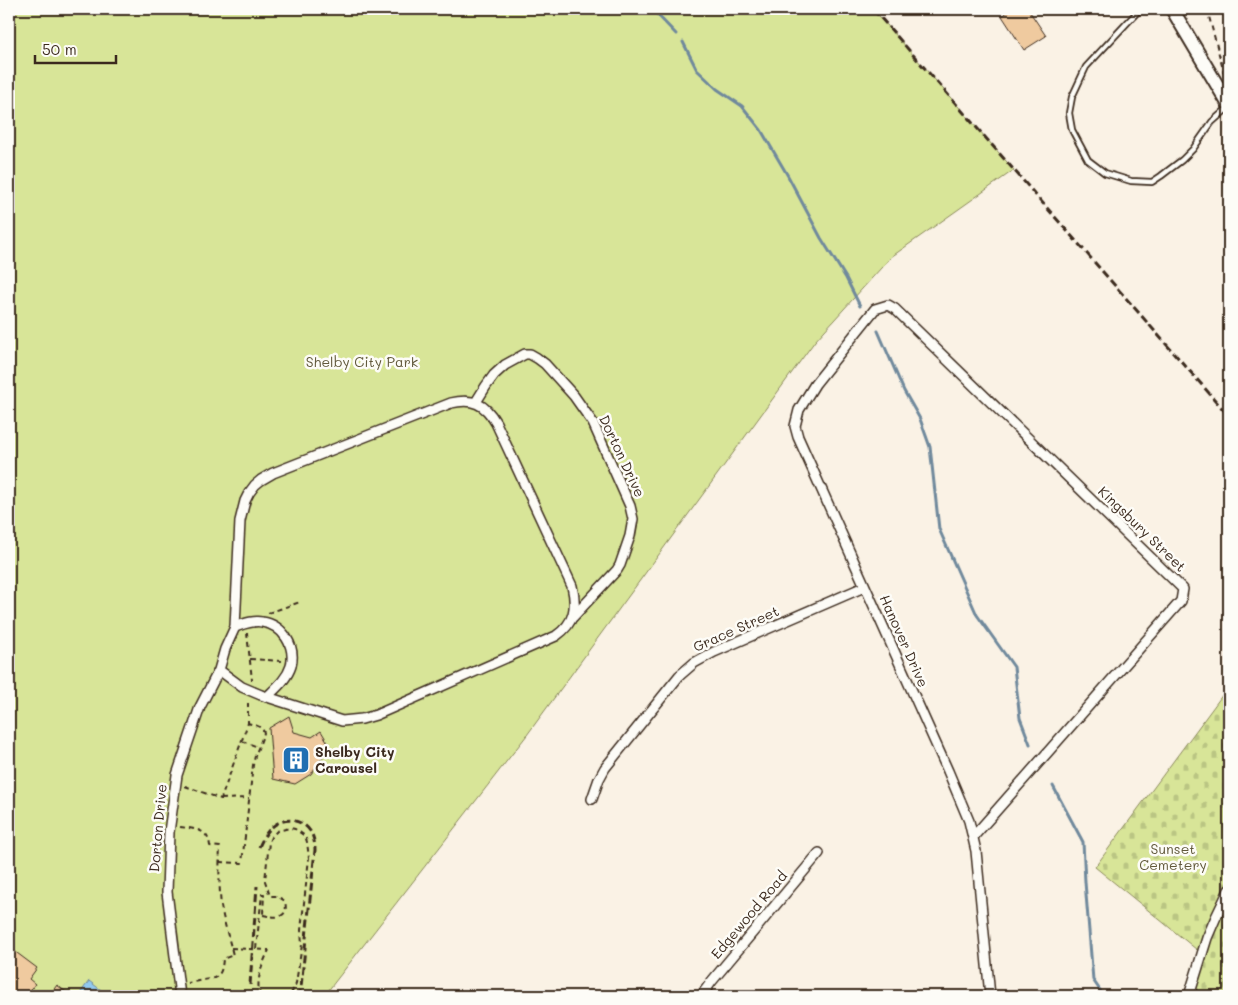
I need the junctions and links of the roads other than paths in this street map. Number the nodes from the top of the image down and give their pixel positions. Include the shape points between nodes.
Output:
1 (1140, 9) edge
2 (1172, 9) edge
3 (1229, 106) edge
4 (866, 322) joint
5 (476, 402) junction
6 (864, 587) junction
7 (572, 618) junction
8 (235, 627) junction
9 (219, 670) junction
10 (267, 697) junction
11 (592, 800) dead end
12 (973, 837) junction
13 (818, 853) dead end
14 (1229, 890) edge
15 (180, 996) edge
16 (701, 996) edge
17 (990, 996) edge
18 (1189, 996) edge

1 - 3 lane via 1086,67 1072,97 1072,130 1088,160 1110,175 1152,182 1182,160
2 - 3 street
4 - 6 street, Hanover Drive via 815,384 799,410 795,426
4 - 12 street, Kingsbury Street via 876,309 888,305 895,309 1183,589 1181,601
5 - 7 street via 488,410 496,423 572,586 575,606
5 - 7 street, Dorton Drive via 505,364 525,354 537,358 574,396 593,423 627,497 633,519 620,565
5 - 8 street, Dorton Drive via 450,403 286,467 255,485 245,501 240,520
6 - 11 street, Grace Street via 694,663 679,676 605,768
6 - 12 street, Hanover Drive via 948,771
7 - 10 street, Dorton Drive via 556,636 362,719 342,720
8 - 9 street, Dorton Drive
8 - 10 street via 261,621 282,632 291,646 292,661 286,677
9 - 10 street, Dorton Drive via 242,687
9 - 15 street, Dorton Drive via 200,707 177,775 170,827 166,892
12 - 17 street, Hanover Drive
13 - 16 street, Edgewood Road
14 - 18 street via 1207,938

